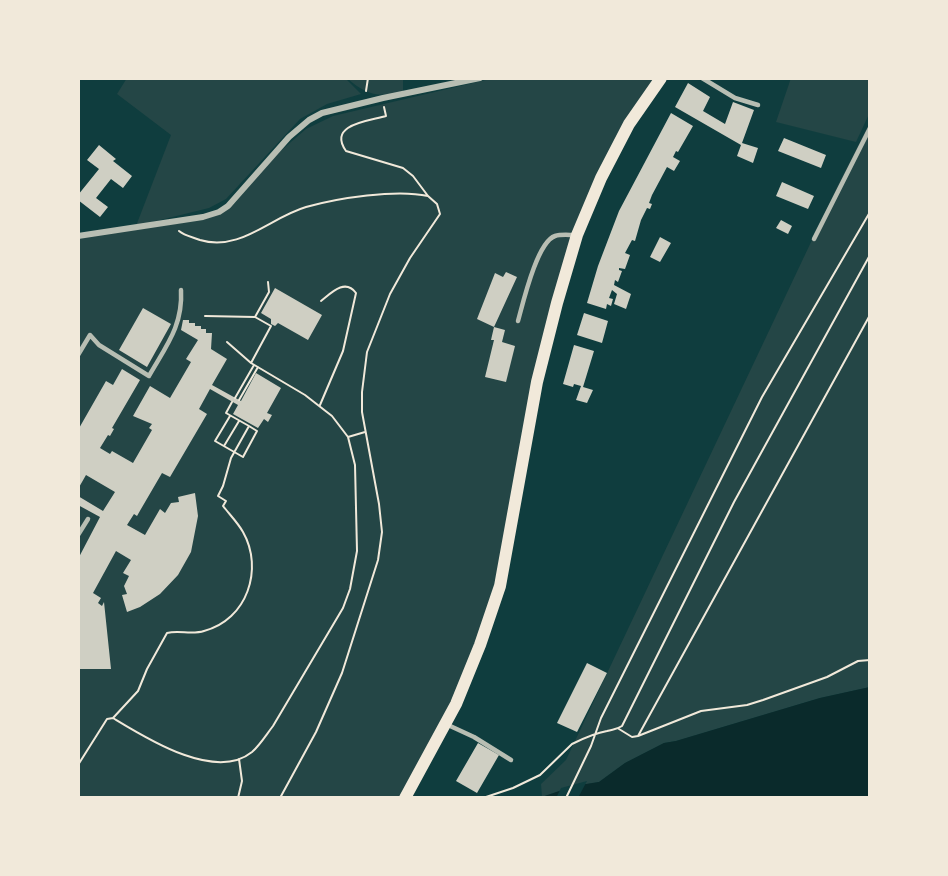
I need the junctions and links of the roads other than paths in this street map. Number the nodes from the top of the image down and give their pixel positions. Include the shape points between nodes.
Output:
1 (480, 78) edge
2 (661, 78) edge
3 (702, 78) edge
4 (758, 105) dead end
5 (870, 128) edge
6 (577, 235) junction
7 (78, 236) edge
8 (814, 239) dead end
9 (181, 290) dead end
10 (518, 321) dead end
11 (78, 355) edge
12 (88, 519) dead end
13 (78, 535) edge
14 (445, 724) junction
15 (511, 760) dead end
16 (405, 798) edge

1 - 7 street via 322,113 289,137 219,212 203,218
2 - 6 main road via 629,124
3 - 4 lane via 735,98
5 - 8 lane
6 - 10 lane via 554,236 544,245
6 - 14 main road via 537,382 500,586 480,645
9 - 11 lane via 177,328 149,376 99,345 90,335
12 - 13 lane
14 - 15 lane
14 - 16 main road

